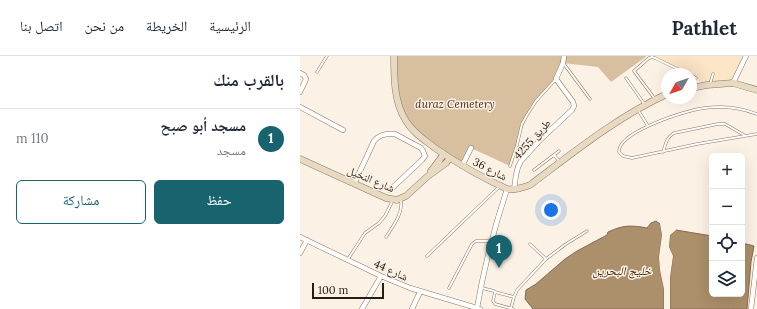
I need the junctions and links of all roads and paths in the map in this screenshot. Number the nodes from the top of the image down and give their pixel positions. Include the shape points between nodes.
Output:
1 (327, 56) edge
2 (394, 56) edge
3 (564, 56) edge
4 (746, 56) edge
5 (563, 63) junction
6 (676, 68) edge
7 (317, 72) dead end
8 (300, 73) edge
9 (713, 74) dead end
10 (626, 78) dead end
11 (556, 79) junction
12 (733, 83) junction
13 (710, 84) junction
14 (697, 87) edge
15 (757, 90) edge
16 (300, 92) edge
17 (661, 97) edge
18 (590, 99) dead end
19 (655, 100) junction
20 (645, 105) junction
21 (300, 107) edge
22 (638, 109) junction
23 (757, 114) edge
24 (648, 126) junction
25 (343, 130) dead end
26 (757, 134) edge
27 (745, 136) junction
28 (471, 148) dead end
29 (559, 151) dead end
30 (663, 152) junction
31 (444, 154) junction
32 (554, 154) junction
33 (450, 158) junction
34 (300, 159) edge
35 (560, 163) junction
36 (462, 166) junction
37 (510, 166) dead end
38 (534, 170) dead end
39 (428, 176) junction
40 (354, 184) junction
41 (500, 186) junction
42 (507, 189) junction
43 (390, 190) dead end
44 (514, 190) junction
45 (401, 199) junction
46 (393, 200) junction
47 (587, 232) dead end
48 (300, 237) edge
49 (386, 237) dead end
50 (307, 240) junction
51 (491, 241) junction
52 (530, 244) dead end
53 (300, 253) edge
54 (427, 256) dead end
55 (757, 258) edge
56 (546, 259) junction
57 (347, 260) junction
58 (381, 276) junction
59 (450, 288) dead end
60 (481, 288) junction
61 (420, 292) junction
62 (495, 292) junction
63 (514, 297) junction
64 (362, 309) edge
65 (412, 309) edge
66 (479, 309) edge
67 (512, 309) edge
68 (751, 309) edge

1 - 7 lane
2 - 31 street, شارع 36 via 399,107 406,121 419,136
3 - 5 street
4 - 12 street
5 - 11 street
5 - 18 lane
6 - 19 lane via 652,57 634,71
8 - 16 street via 306,79
9 - 13 lane
10 - 20 lane
11 - 37 lane via 527,114
11 - 44 street, طريق 4255 via 574,106 522,161 518,167
12 - 13 street
12 - 15 street
13 - 14 street
17 - 19 street, شارع 36
19 - 20 street, شارع 36
20 - 22 street, شارع 36
21 - 25 street
22 - 24 lane
22 - 35 street, شارع 36
23 - 24 lane via 730,107 711,107 686,112
24 - 30 lane via 621,144 619,152 632,158
26 - 27 lane
27 - 30 lane
27 - 30 lane via 725,124 718,124 674,133 669,136
28 - 36 street
29 - 32 lane
31 - 33 street, شارع 36
31 - 39 street, شارع النخيل
32 - 35 lane
32 - 38 lane
33 - 36 street, شارع 36
33 - 39 street, شارع النخيل
34 - 40 street, شارع النخيل
35 - 44 street, شارع 36 via 530,185
36 - 41 street, شارع 36
39 - 45 street, شارع النخيل
40 - 43 street via 374,141 386,133 395,134 421,148 425,156
40 - 46 street, شارع النخيل
41 - 42 street, شارع 36
41 - 54 lane
42 - 44 street, شارع 36
42 - 51 street
45 - 46 street, شارع النخيل
45 - 49 lane via 400,214
46 - 57 lane via 385,216 365,233
47 - 56 lane
48 - 50 street, شارع 44
50 - 53 street
50 - 57 street, شارع 44
51 - 59 lane via 472,244
51 - 60 street
52 - 56 lane
55 - 68 street
56 - 63 lane via 519,287
57 - 58 street, شارع 44
58 - 61 street, شارع 44
58 - 64 street
60 - 62 lane
60 - 66 street
61 - 65 street
61 - 66 street, شارع 44
62 - 63 lane
62 - 67 lane via 494,303
63 - 67 lane

